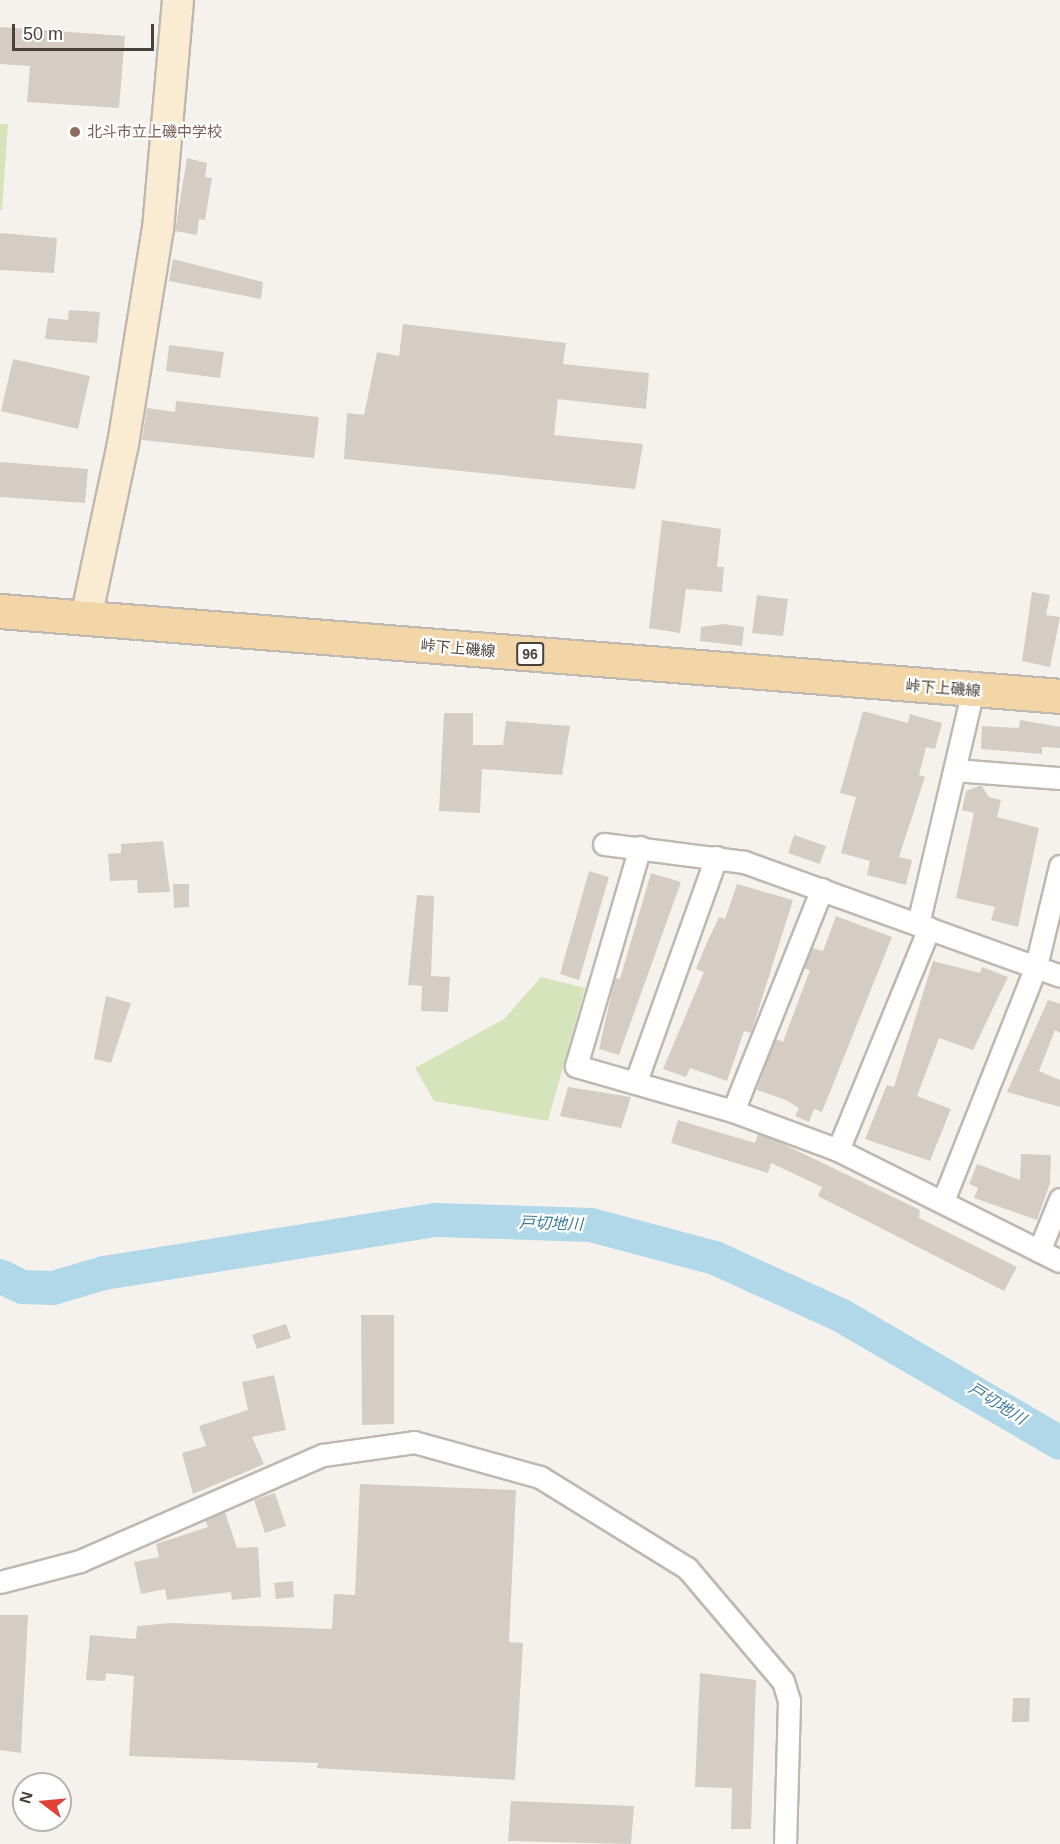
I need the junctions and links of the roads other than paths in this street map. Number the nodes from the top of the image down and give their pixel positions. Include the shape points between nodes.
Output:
1 (178, 0) edge
2 (0, 611) edge
3 (86, 618) junction
4 (973, 690) junction
5 (1060, 696) edge
6 (955, 770) junction
7 (1060, 778) edge
8 (604, 844) dead end
9 (640, 847) junction
10 (716, 857) junction
11 (1060, 866) edge
12 (822, 889) junction
13 (923, 926) junction
14 (1036, 966) junction
15 (1060, 976) edge
16 (636, 1082) junction
17 (733, 1111) junction
18 (838, 1150) junction
19 (1060, 1199) edge
20 (943, 1201) junction
21 (1039, 1251) junction
22 (1060, 1261) edge
23 (0, 1582) edge
24 (785, 1844) edge

1 - 3 street via 158,229 123,444
2 - 3 main road, 峠下上磯線 / 96
3 - 4 main road, 峠下上磯線 / 96
4 - 5 main road, 峠下上磯線 / 96
4 - 6 street
6 - 7 street
6 - 13 street
8 - 9 street
9 - 10 street
9 - 16 street via 576,1066
10 - 12 street
10 - 16 street
11 - 14 street
12 - 13 street
12 - 17 street
13 - 14 street
13 - 18 street
14 - 15 street
14 - 20 street
16 - 17 street
17 - 18 street
18 - 20 street
19 - 21 street
20 - 21 street
21 - 22 street
23 - 24 street via 80,1561 323,1455 414,1442 540,1477 687,1568 783,1681 789,1701

